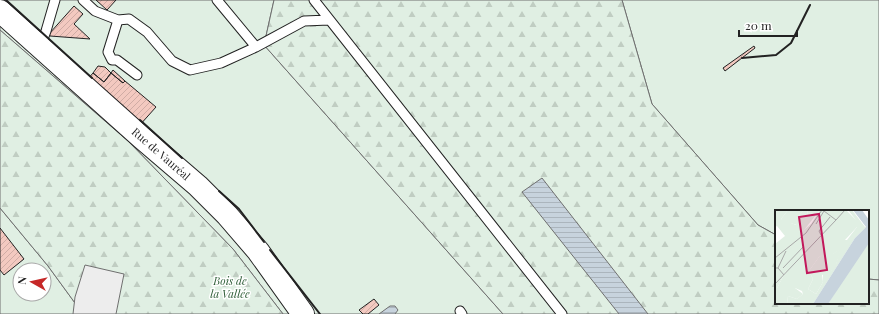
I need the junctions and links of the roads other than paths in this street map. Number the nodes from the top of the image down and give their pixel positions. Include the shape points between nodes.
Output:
1 (55, 0) edge
2 (83, 0) edge
3 (217, 0) edge
4 (314, 0) edge
5 (0, 11) edge
6 (118, 20) junction
7 (329, 20) junction
8 (40, 47) junction
9 (256, 47) junction
10 (137, 75) dead end
11 (303, 314) edge
12 (562, 314) edge

1 - 8 lane
2 - 6 lane via 95,11
3 - 9 lane
4 - 7 lane
5 - 8 street, Rue de Vauréal
6 - 9 lane via 128,19 147,32 172,61 190,70 221,63
6 - 10 lane via 108,52 112,60 117,60
7 - 9 lane via 304,21
7 - 12 lane
8 - 11 street, Rue de Vauréal via 198,186 227,215 258,251

